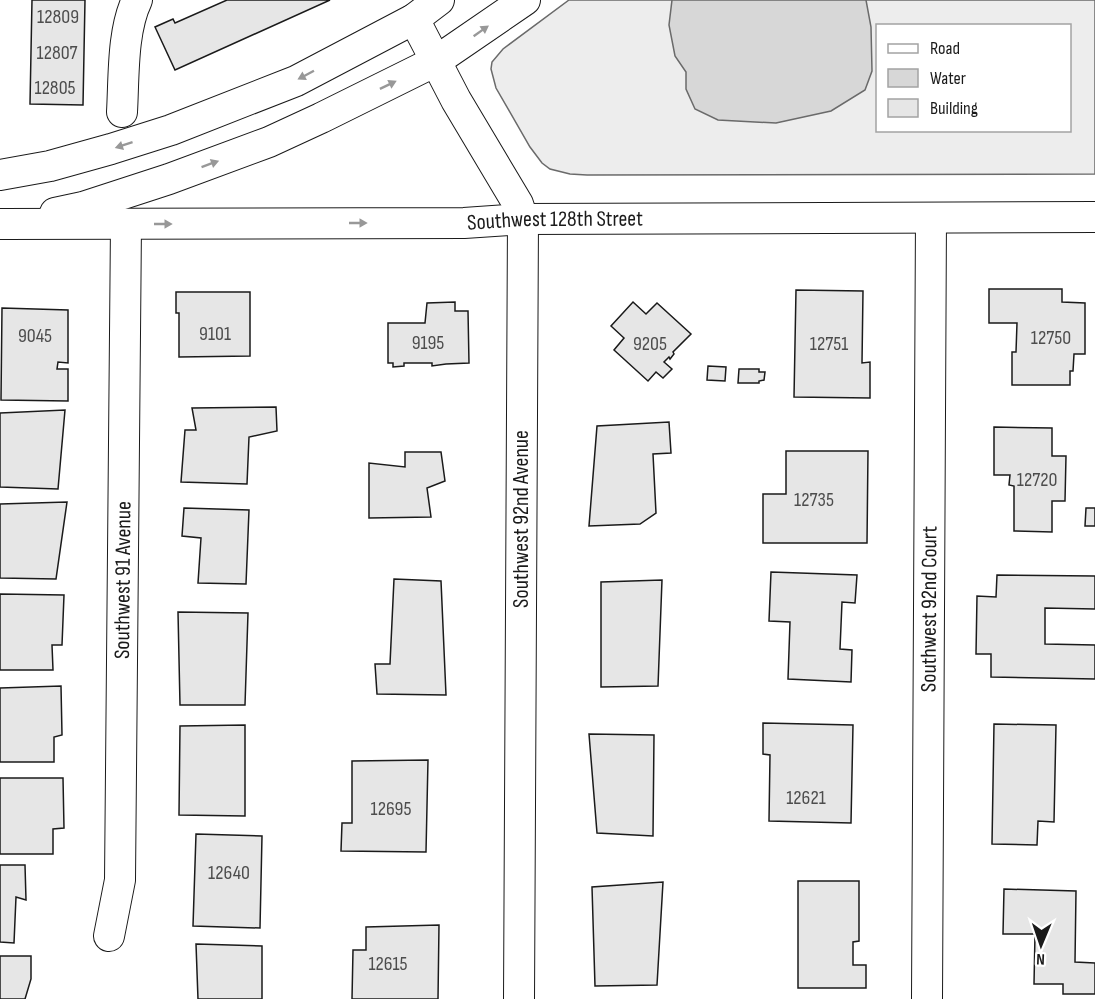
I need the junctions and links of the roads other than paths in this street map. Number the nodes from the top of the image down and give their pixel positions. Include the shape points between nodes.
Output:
1 (137, 0) edge
2 (439, 0) edge
3 (525, 0) edge
4 (414, 19) junction
5 (436, 61) junction
6 (122, 112) dead end
7 (0, 175) edge
8 (1095, 217) edge
9 (931, 218) junction
10 (523, 219) junction
11 (7, 224) edge
12 (126, 224) junction
13 (109, 936) dead end
14 (519, 999) edge
15 (927, 999) edge

1 - 6 street via 128,27
2 - 4 street
5 -> 3 street
4 - 5 street, Southwest 92nd Avenue
4 -> 7 street via 296,81 171,129 50,166
5 - 10 street, Southwest 92nd Avenue
11 -> 5 street, Southwest 128th Street via 83,207 258,146
8 - 9 street, Southwest 128th Street
9 - 10 street, Southwest 128th Street
9 - 15 street, Southwest 92nd Court
12 -> 10 street, Southwest 128th Street
10 - 14 street, Southwest 92nd Avenue
11 - 12 street, Southwest 128th Street
12 - 13 street, Southwest 91 Avenue via 120,880

